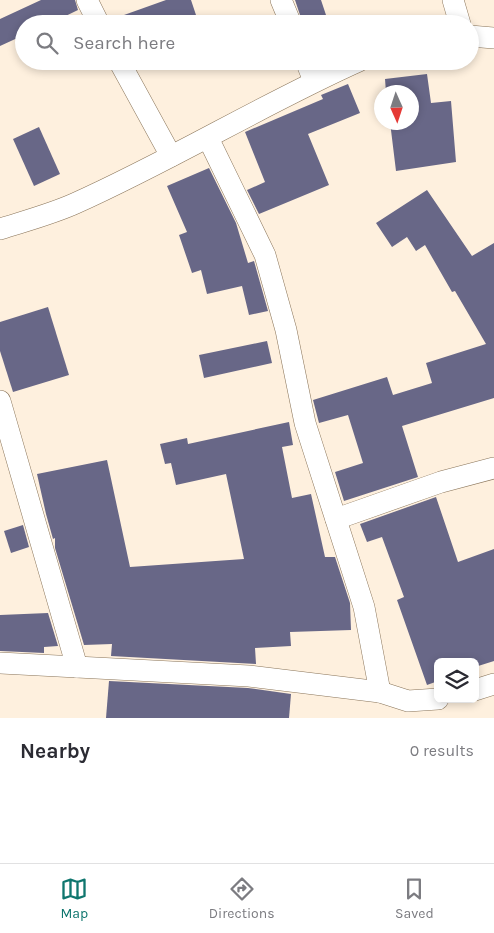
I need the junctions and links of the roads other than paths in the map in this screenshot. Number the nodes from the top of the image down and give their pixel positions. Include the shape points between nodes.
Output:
1 (87, 0) edge
2 (281, 0) edge
3 (453, 0) edge
4 (94, 15) edge
5 (287, 15) edge
6 (457, 15) edge
7 (479, 37) edge
8 (494, 38) edge
9 (124, 70) edge
10 (310, 70) edge
11 (339, 70) edge
12 (314, 81) junction
13 (208, 138) junction
14 (171, 156) junction
15 (0, 229) edge
16 (0, 401) edge
17 (494, 468) edge
18 (336, 519) junction
19 (0, 663) edge
20 (77, 666) junction
21 (494, 684) edge
22 (479, 689) edge
23 (380, 692) junction
24 (434, 699) edge

1 - 4 street
2 - 5 street
3 - 6 street
7 - 8 street
9 - 14 street
10 - 12 street
11 - 12 street
12 - 13 street
13 - 14 street
13 - 18 street via 265,256 286,330 305,423
14 - 15 street via 74,204
16 - 20 street
17 - 18 street via 441,482
18 - 23 street via 364,608
19 - 20 street
20 - 23 street via 249,676
21 - 22 street
23 - 24 street via 408,701

